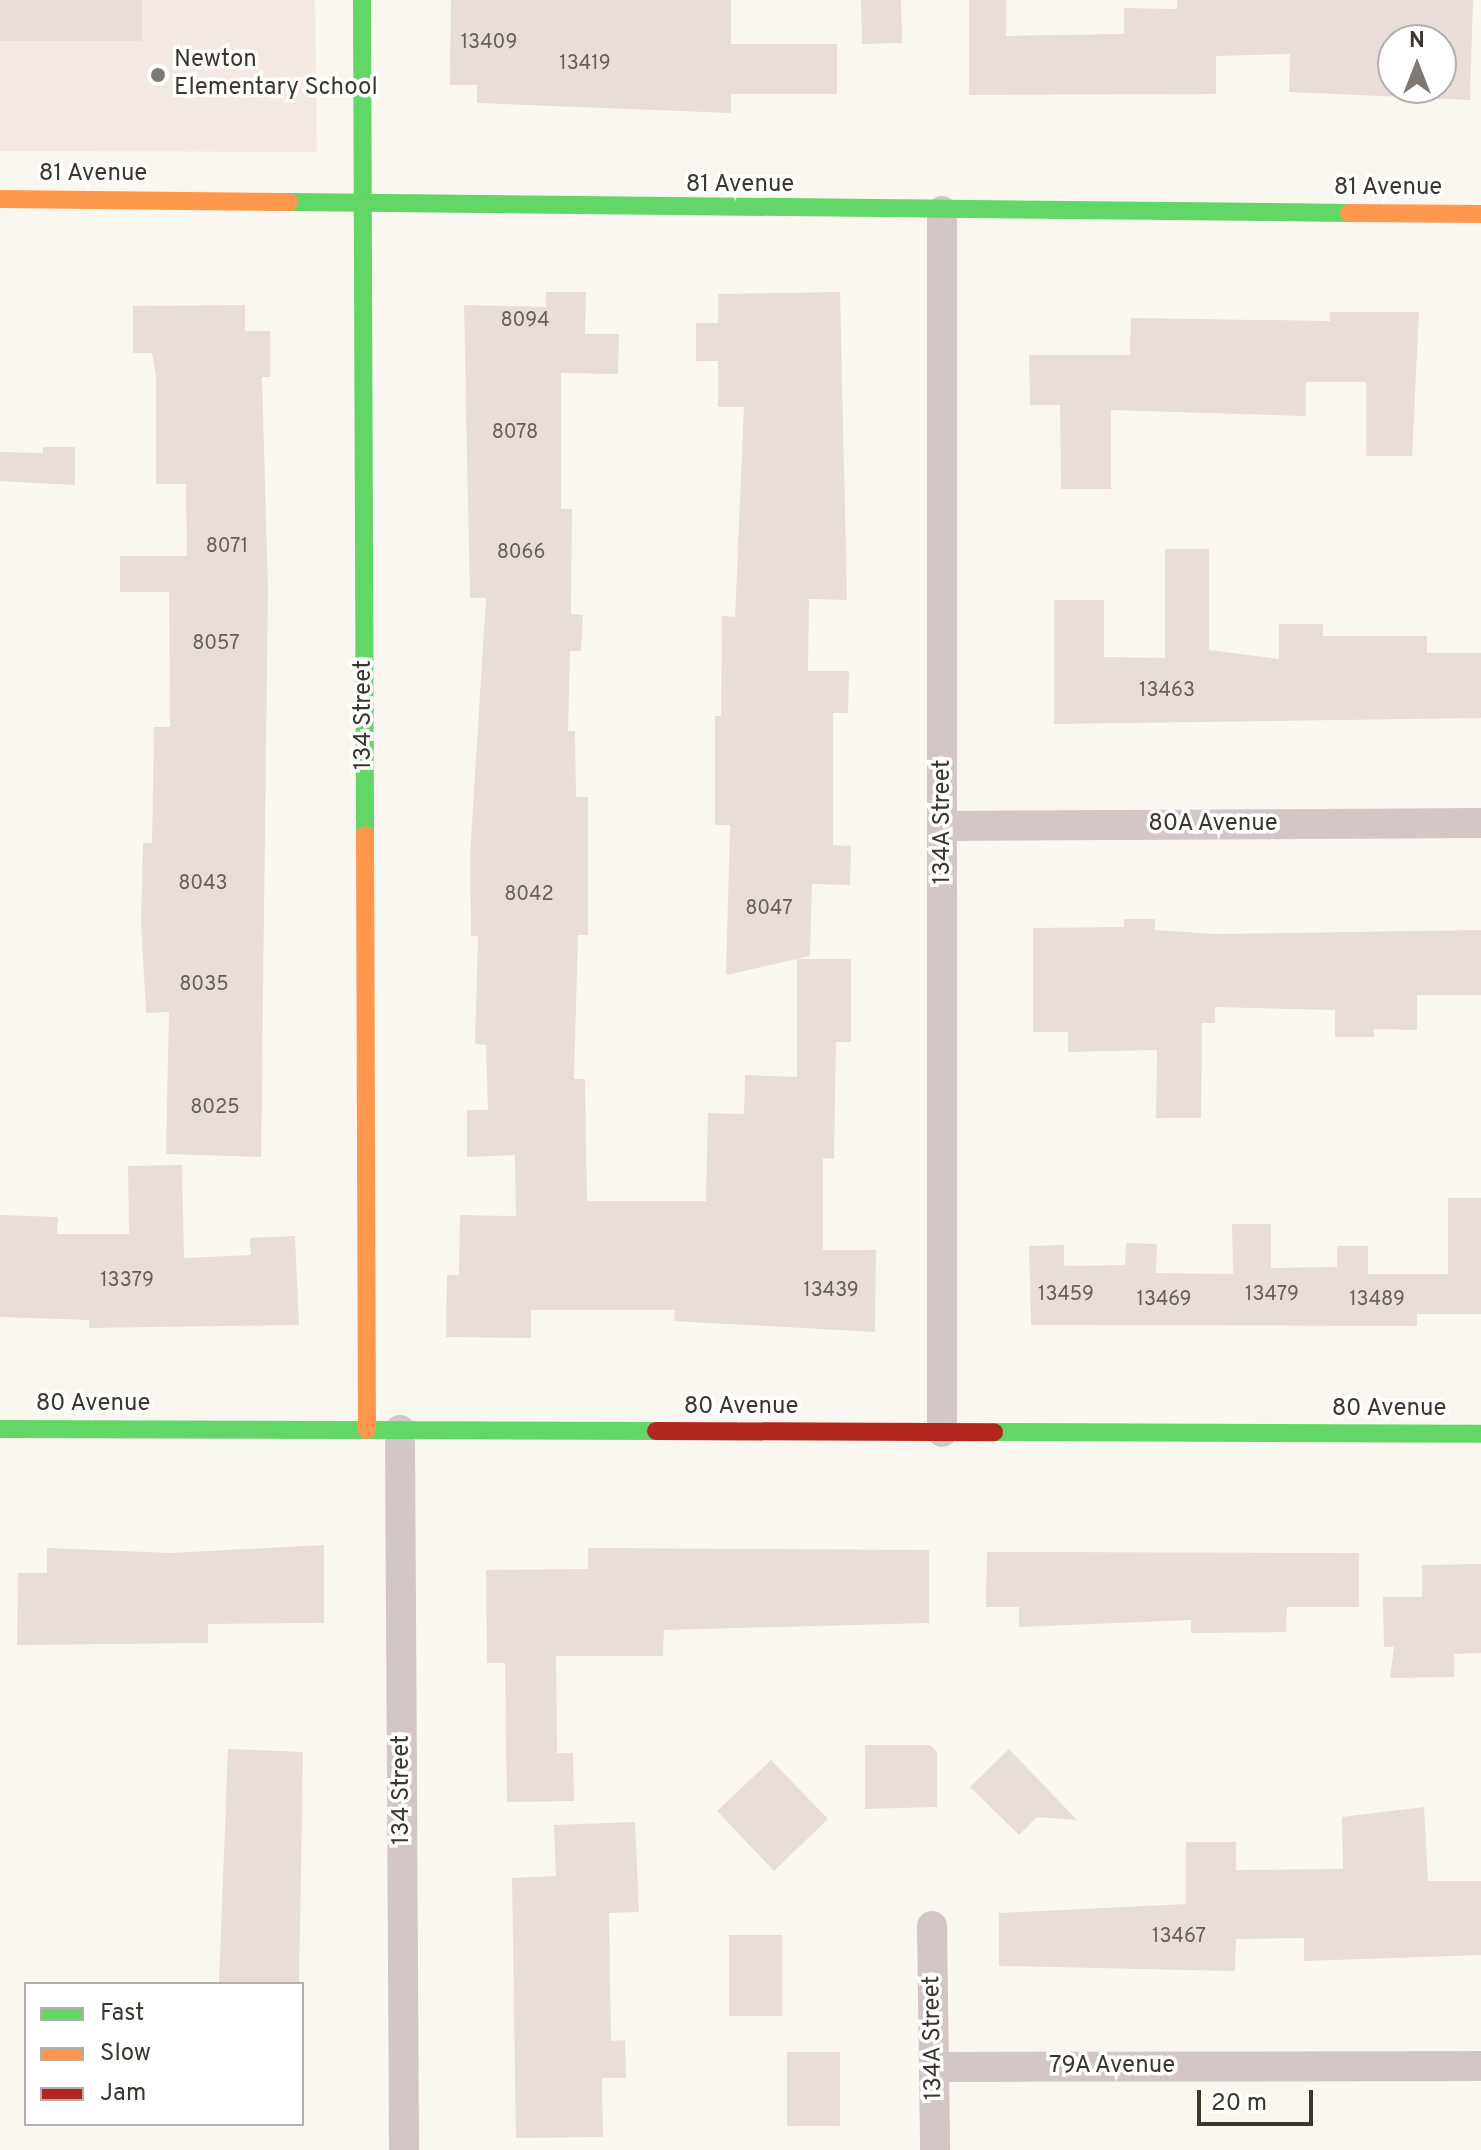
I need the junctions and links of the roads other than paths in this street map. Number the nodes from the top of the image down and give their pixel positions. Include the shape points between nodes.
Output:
1 (362, 0) edge
2 (0, 199) edge
3 (362, 207) junction
4 (942, 211) junction
5 (1481, 214) edge
6 (1481, 823) edge
7 (944, 826) junction
8 (0, 1429) edge
9 (367, 1430) junction
10 (400, 1430) junction
11 (942, 1432) junction
12 (1481, 1434) edge
13 (932, 1926) dead end
14 (1481, 2066) edge
15 (934, 2067) junction
16 (404, 2150) edge
17 (935, 2150) edge

1 - 3 street, 134 Street
2 - 3 street, 81 Avenue
3 - 4 street, 81 Avenue
3 - 9 street, 134 Street
4 - 5 street, 81 Avenue
4 - 7 street, 134A Street
6 - 7 street, 80A Avenue
7 - 11 street, 134A Street
8 - 9 street, 80 Avenue
9 - 10 street, 80 Avenue
10 - 11 street, 80 Avenue
10 - 16 street, 134 Street
11 - 12 street, 80 Avenue
13 - 15 street, 134A Street
14 - 15 street, 79A Avenue
15 - 17 street, 134A Street

